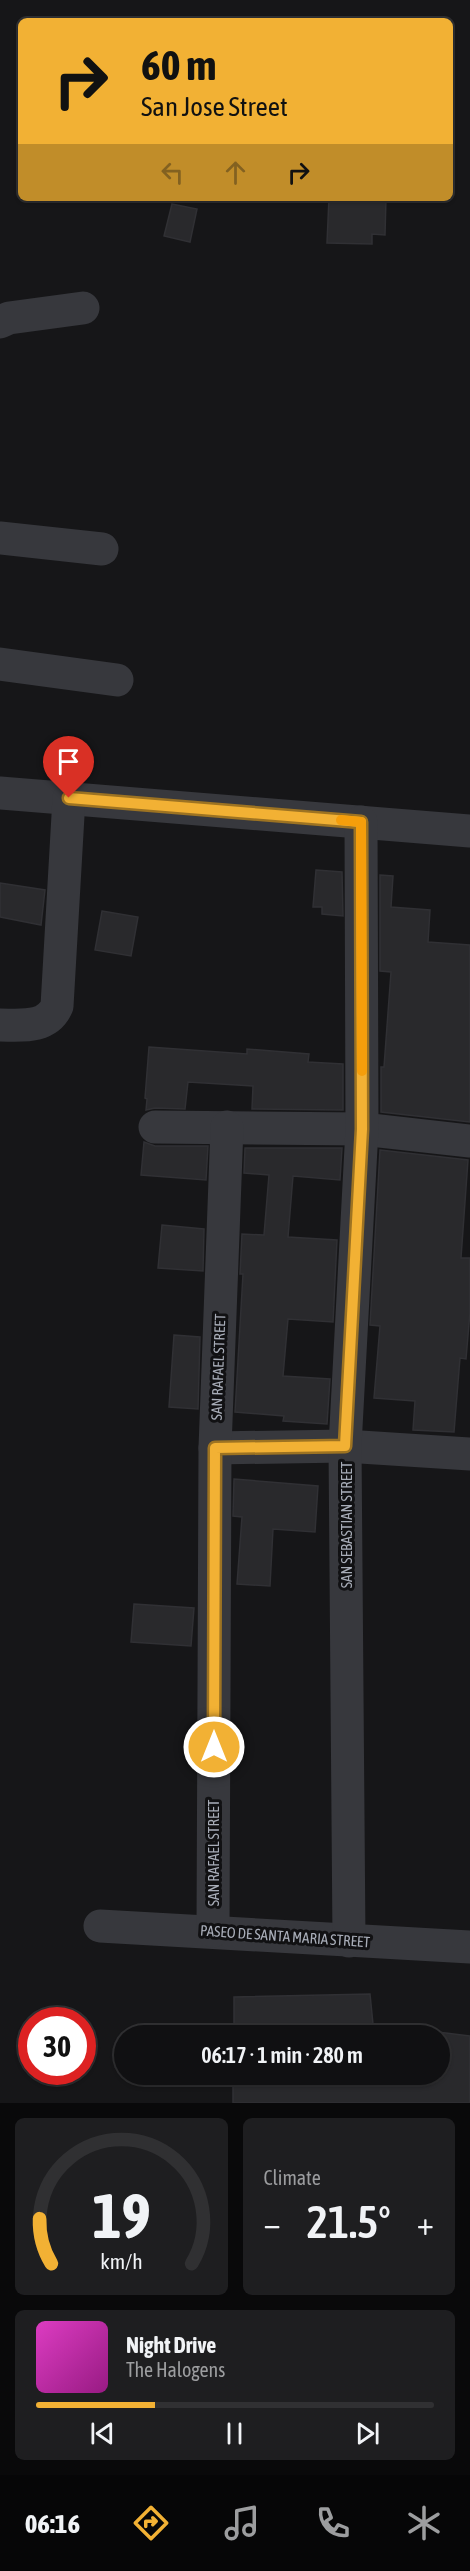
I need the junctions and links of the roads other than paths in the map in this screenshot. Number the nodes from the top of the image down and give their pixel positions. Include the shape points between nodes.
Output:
1 (83, 308) dead end
2 (0, 322) edge
3 (0, 538) edge
4 (102, 549) dead end
5 (0, 664) edge
6 (117, 680) dead end
7 (0, 793) edge
8 (69, 798) junction
9 (361, 822) junction
10 (470, 830) edge
11 (0, 1025) edge
12 (155, 1127) dead end
13 (227, 1127) junction
14 (362, 1129) junction
15 (470, 1141) edge
16 (345, 1446) junction
17 (215, 1448) junction
18 (470, 1454) edge
19 (100, 1926) dead end
20 (213, 1931) junction
21 (349, 1941) junction
22 (470, 1947) edge

1 - 2 street
3 - 4 street
5 - 6 street
7 - 8 street
8 - 9 street
8 - 11 street via 57,1006 54,1014 35,1024
9 - 10 street
9 - 14 street, SAN SEBASTIAN STREET
12 - 13 street
13 - 14 street
13 - 17 street, SAN RAFAEL STREET
14 - 15 street
14 - 16 street, SAN SEBASTIAN STREET
16 - 17 street
16 - 18 street
16 - 21 street, SAN SEBASTIAN STREET
17 - 20 street, SAN RAFAEL STREET
19 - 20 street, PASEO DE SANTA MARIA STREET
20 - 21 street, PASEO DE SANTA MARIA STREET
21 - 22 street, PASEO DE SANTA MARIA STREET

